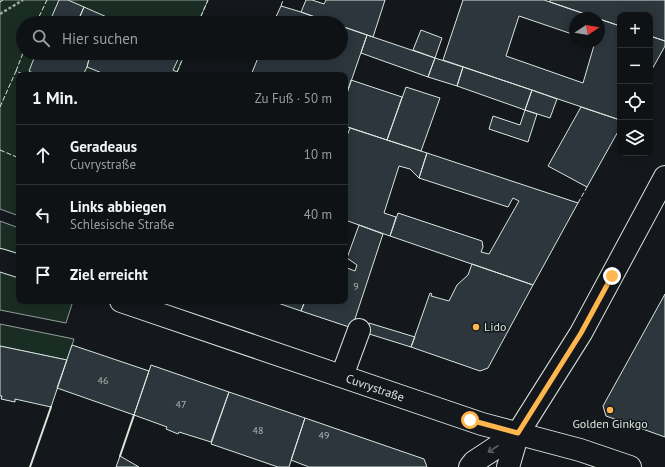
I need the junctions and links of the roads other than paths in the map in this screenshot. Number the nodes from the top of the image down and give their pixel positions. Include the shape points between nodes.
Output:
1 (665, 177) edge
2 (0, 260) edge
3 (16, 265) edge
4 (130, 304) edge
5 (359, 330) dead end
6 (342, 376) junction
7 (518, 433) junction
8 (470, 467) edge
9 (508, 467) edge
10 (630, 467) edge

1 - 7 street via 581,333
2 - 3 street
4 - 6 street, Cuvrystraße
5 - 6 street
6 - 7 street, Cuvrystraße via 482,424
7 -> 8 street
7 - 9 street
7 - 10 street, Cuvrystraße

